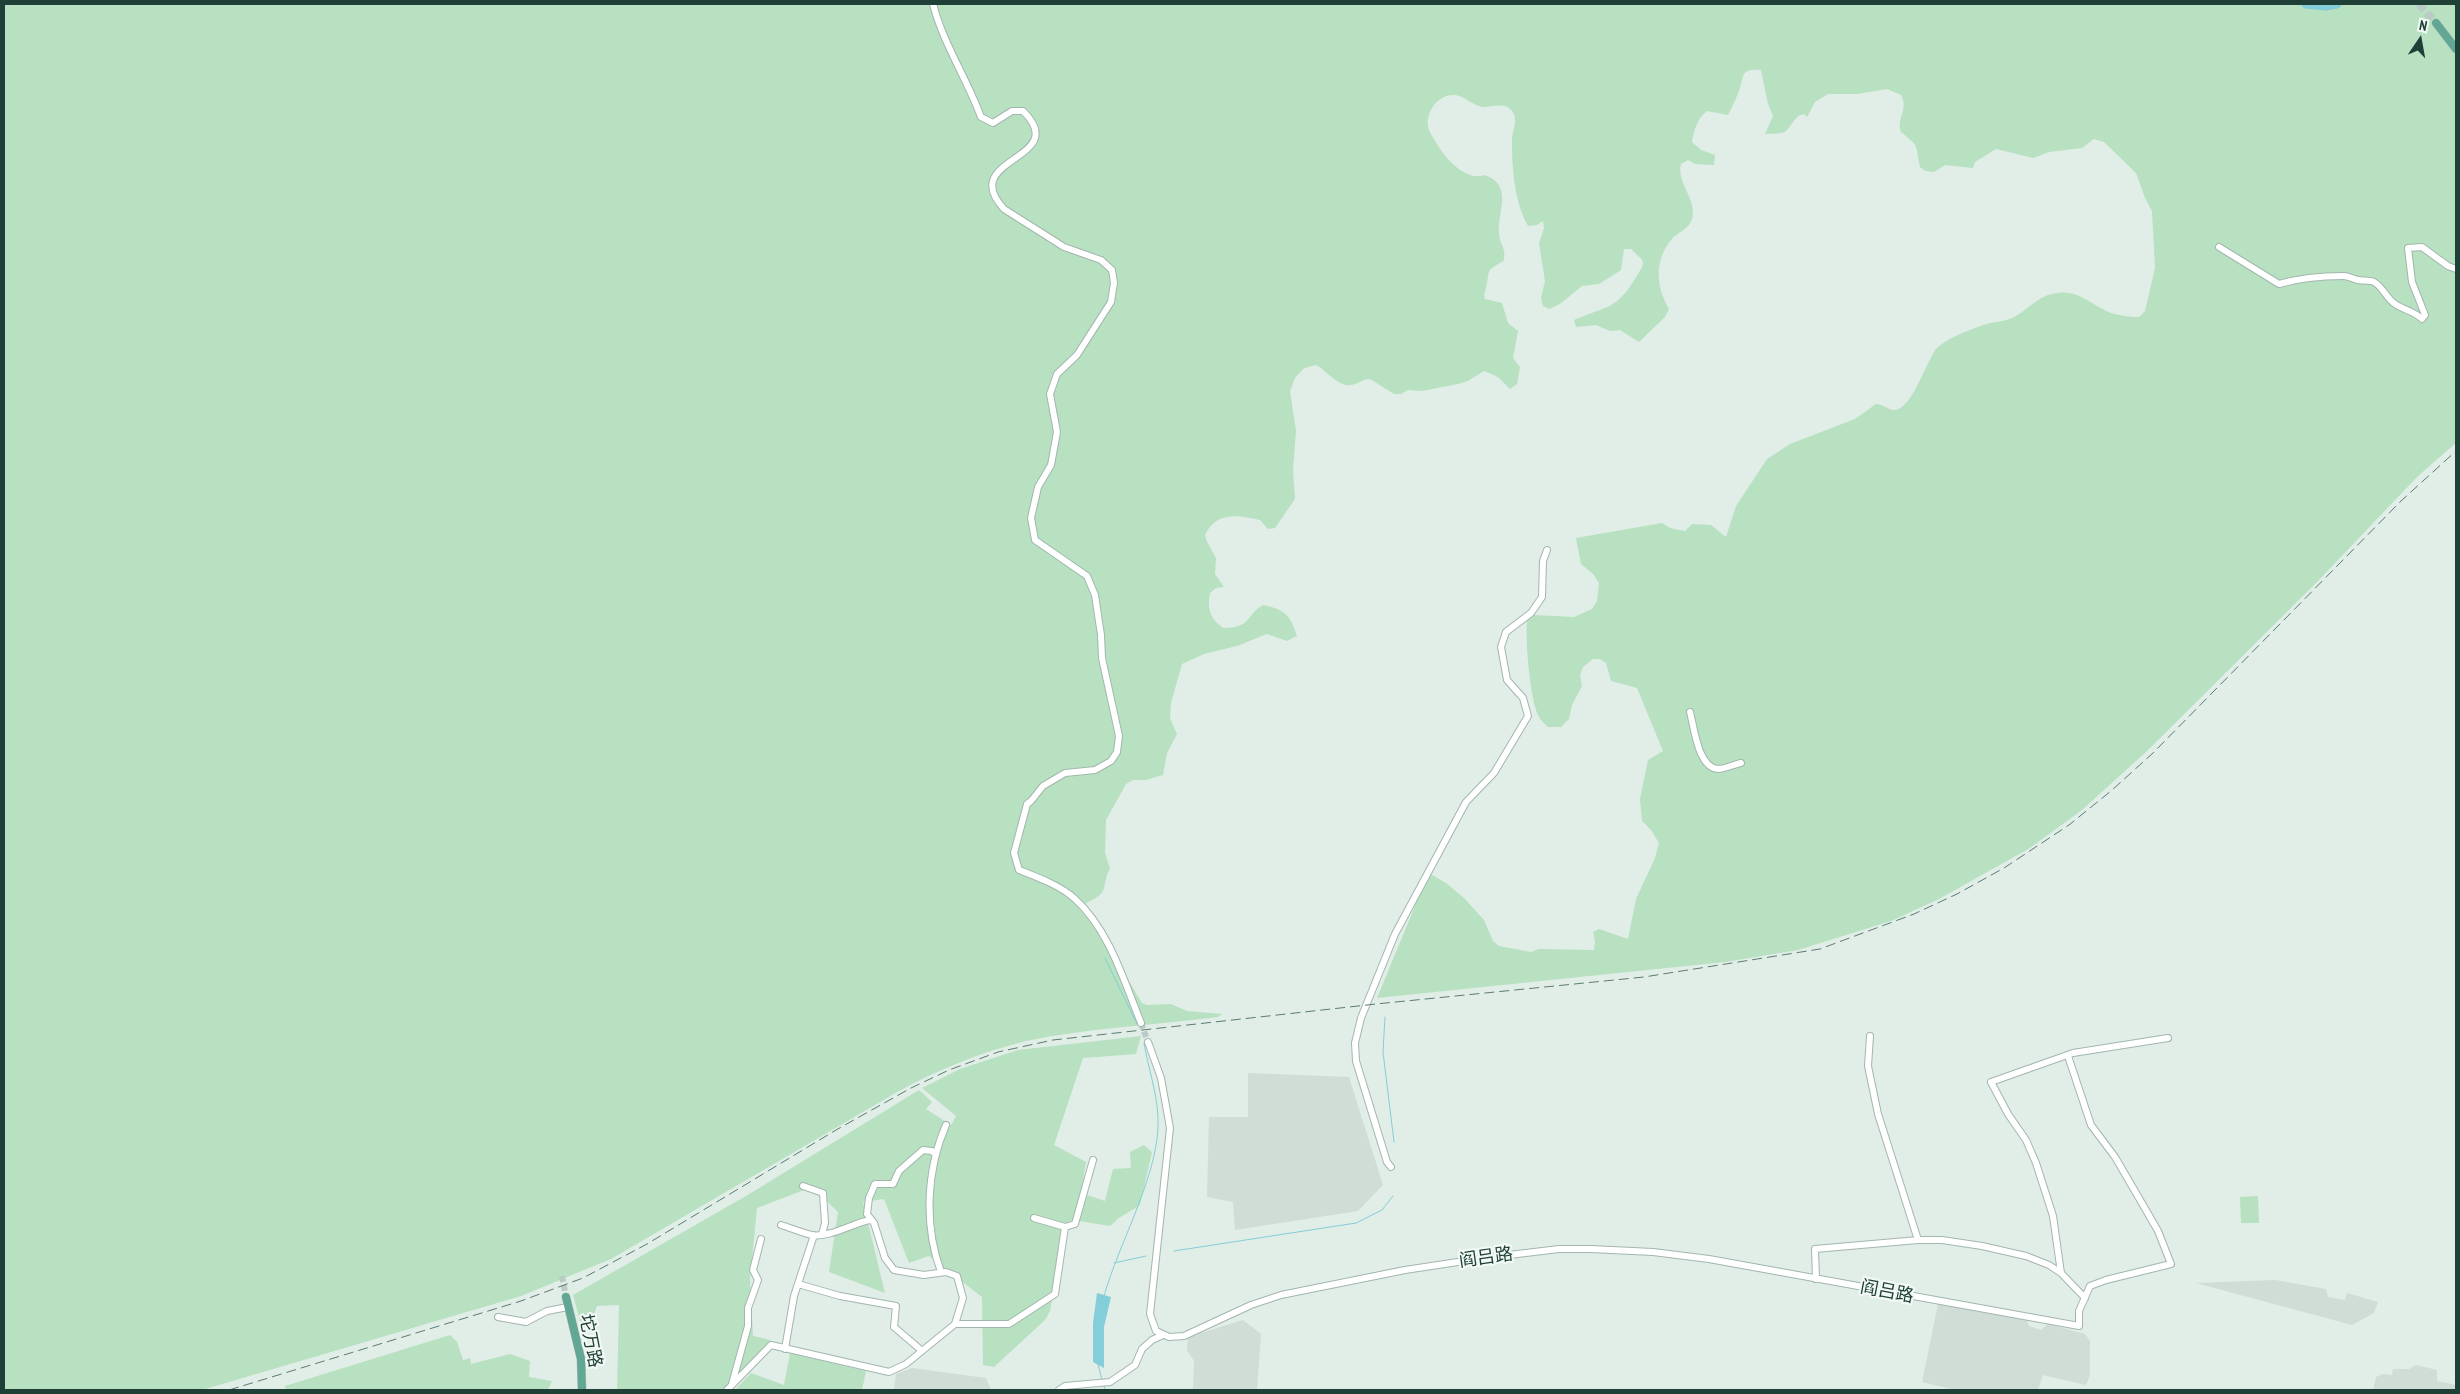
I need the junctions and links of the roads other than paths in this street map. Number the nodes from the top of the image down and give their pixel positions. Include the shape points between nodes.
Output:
1 (933, 4) edge
2 (2436, 23) tunnel mouth
3 (2456, 49) edge
4 (2219, 247) dead end
5 (2456, 269) edge
6 (1547, 550) dead end
7 (1690, 712) dead end
8 (1742, 763) dead end
9 (1141, 1024) tunnel mouth
10 (1870, 1036) dead end
11 (2168, 1038) dead end
12 (1148, 1042) tunnel mouth
13 (2068, 1056) junction
14 (946, 1126) dead end
15 (936, 1155) junction
16 (1093, 1160) dead end
17 (1391, 1167) dead end
18 (803, 1186) dead end
19 (1034, 1218) dead end
20 (870, 1220) junction
21 (781, 1225) dead end
22 (1065, 1227) junction
23 (822, 1234) junction
24 (814, 1235) junction
25 (761, 1239) dead end
26 (1918, 1240) junction
27 (942, 1272) junction
28 (2061, 1273) junction
29 (1816, 1279) junction
30 (798, 1284) junction
31 (566, 1297) tunnel mouth
32 (2084, 1300) junction
33 (568, 1307) junction
34 (498, 1317) dead end
35 (955, 1324) junction
36 (1163, 1335) junction
37 (785, 1348) junction
38 (921, 1350) junction
39 (730, 1388) edge
40 (582, 1390) edge
41 (1059, 1390) edge

1 - 9 street via 948,46 969,85 981,117 994,122 1012,111 1023,111 1032,120 1036,131 1030,148 1001,168 994,177 994,194 998,203 1064,247 1101,260 1112,270 1111,302 1077,355 1057,374 1050,394 1057,432 1051,466 1038,488 1031,518 1035,540 1087,576 1095,595 1102,658 1119,736 1117,752 1111,761 1095,770 1065,773 1043,786 1027,804 1014,853 1019,870 1074,898 1102,932
2 - 3 main road
4 - 5 street via 2279,284 2322,276 2372,281 2396,305 2422,319 2426,314 2412,282 2408,248 2422,247
6 - 17 street via 1543,561 1542,597 1531,614 1506,632 1501,647 1507,680 1523,698 1528,716 1494,773 1466,802 1425,875 1379,969 1354,1043 1356,1061
7 - 8 street via 1706,763 1718,769
10 - 26 street via 1868,1066 1878,1114
11 - 13 street
12 - 36 street via 1161,1078 1170,1128 1150,1314 1154,1327
13 - 28 street via 1991,1082 2036,1163 2053,1216
13 - 32 street via 2091,1125 2144,1205 2171,1264 2090,1286
14 - 15 street
15 - 20 street via 923,1150 899,1172 893,1184 875,1184 869,1198 867,1214
15 - 27 street via 930,1184 931,1237
16 - 22 street via 1075,1224
18 - 23 street via 824,1193
19 - 22 street
20 - 23 street
20 - 27 street via 874,1223 885,1258 894,1270 924,1275
21 - 24 street
22 - 35 street via 1055,1294 1009,1324
23 - 24 street
24 - 30 street
25 - 39 street via 753,1270 758,1280 748,1308 748,1326
26 - 28 street via 1942,1240 2012,1252 2039,1260
26 - 29 street via 1815,1249
27 - 35 street via 956,1276 963,1298
28 - 32 street
29 - 32 street, 阎吕路 via 2079,1326 2079,1312
29 - 36 street, 阎吕路 via 1684,1255 1560,1249 1405,1270 1289,1293 1251,1305 1184,1336 1173,1338
30 - 37 street
30 - 38 street via 840,1296 896,1306 894,1327
31 - 33 main road, 坨万路
33 - 34 street via 548,1311 526,1322
33 - 40 main road, 坨万路 via 581,1359
35 - 38 street
36 - 41 street via 1142,1349 1135,1365 1110,1382 1065,1386
37 - 38 street via 889,1372 906,1364
37 - 39 street via 770,1345

